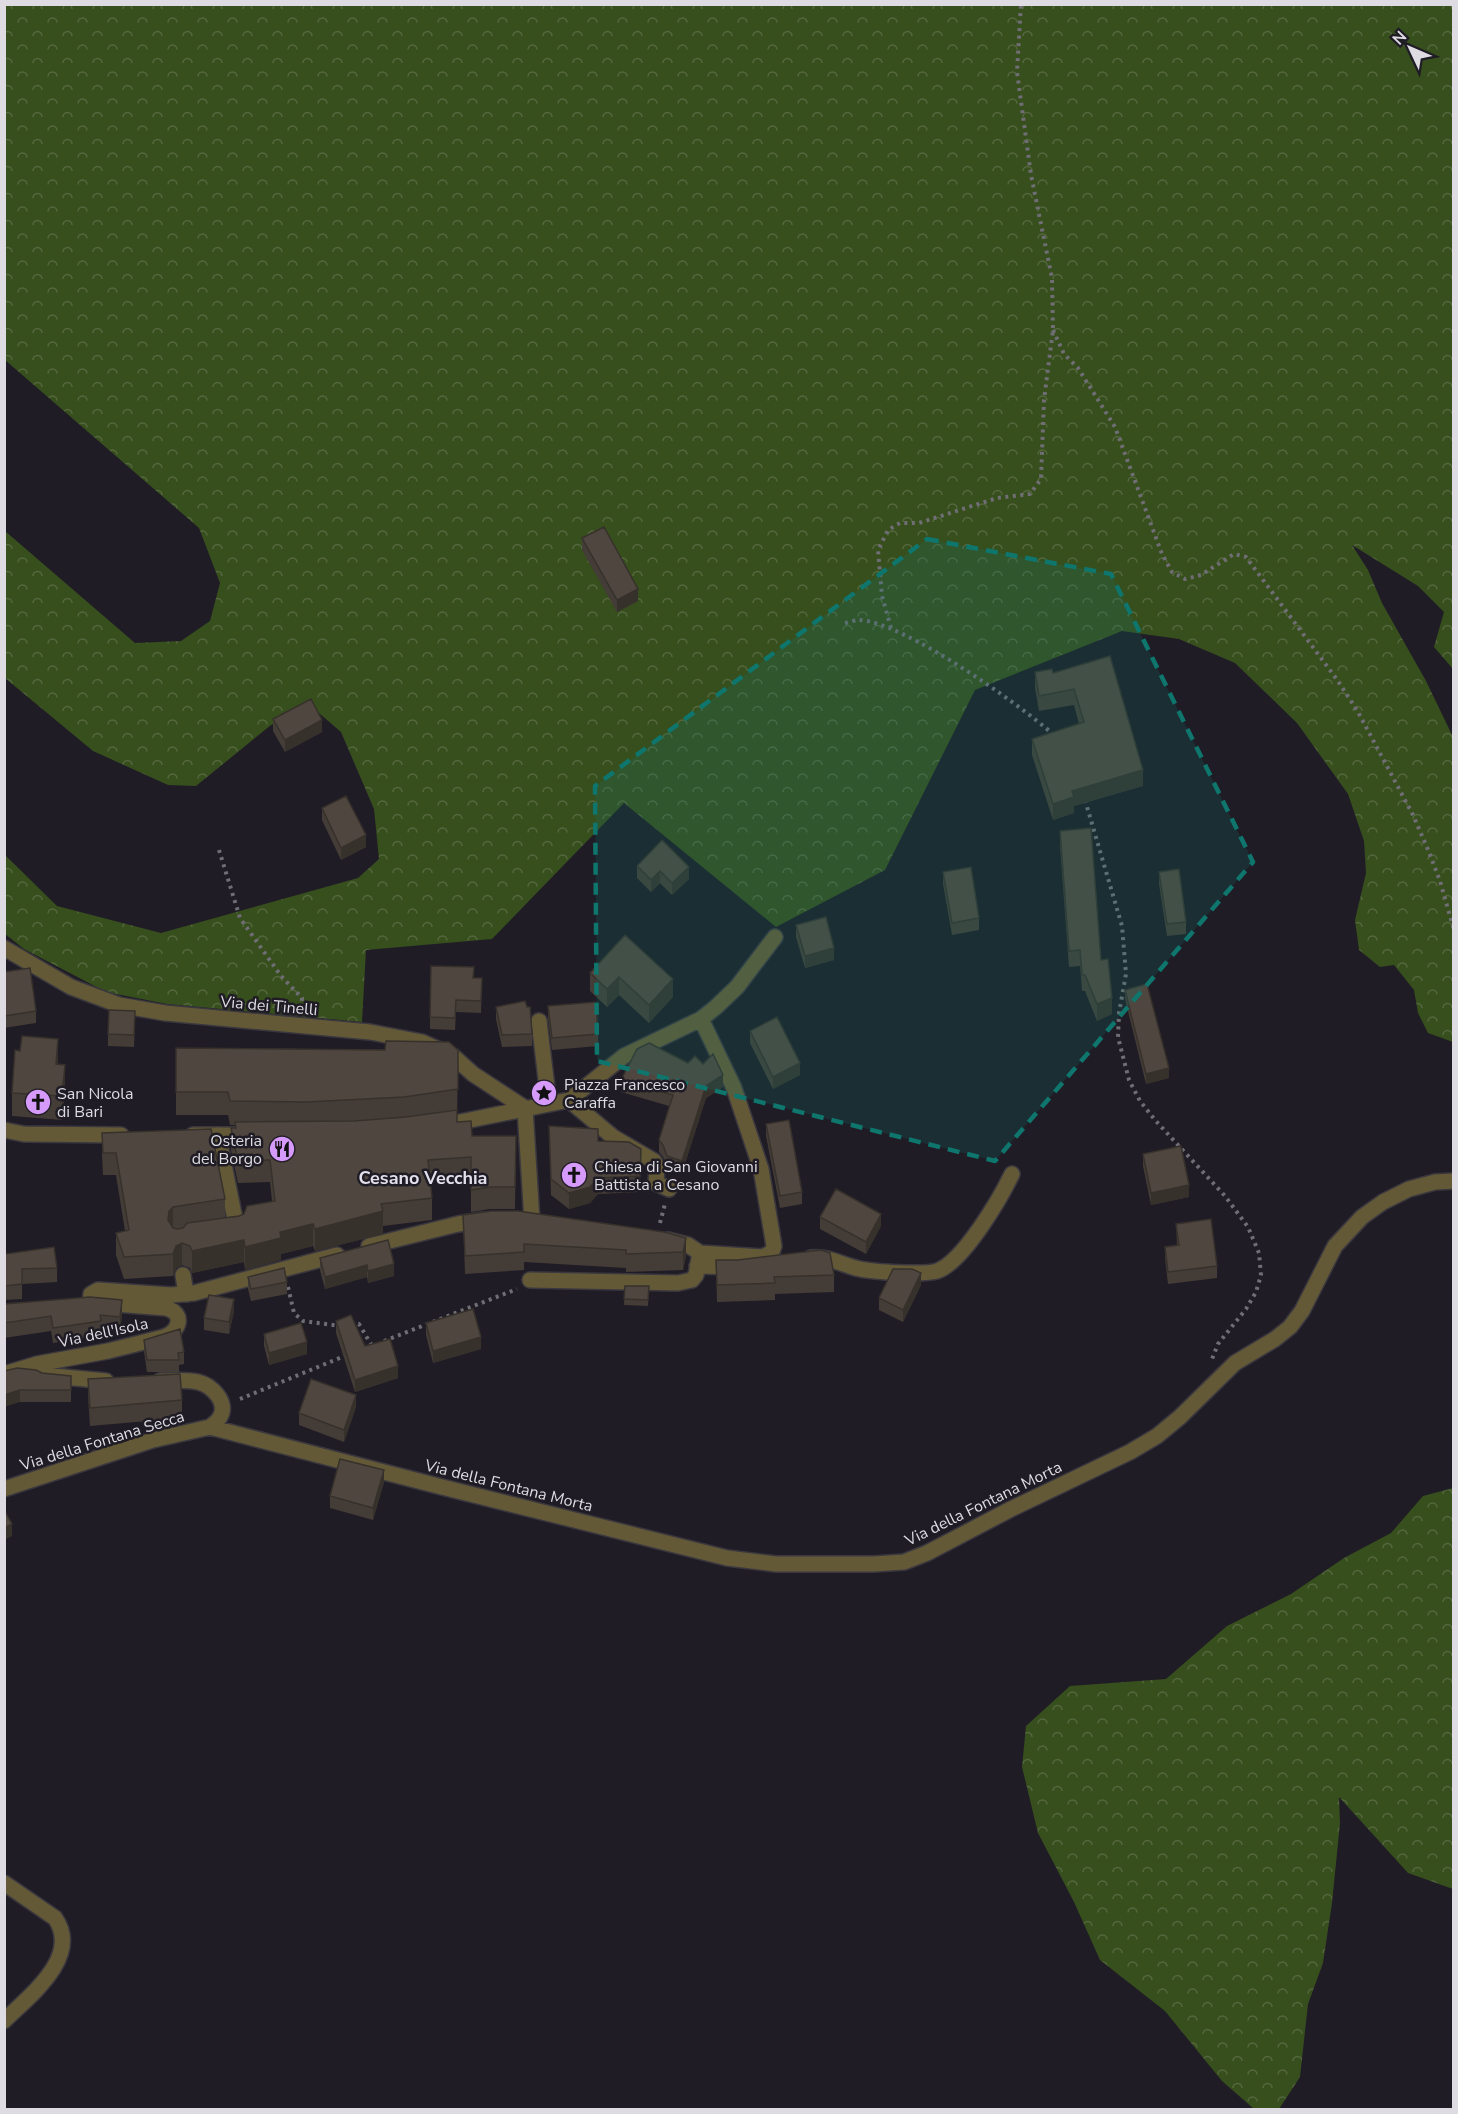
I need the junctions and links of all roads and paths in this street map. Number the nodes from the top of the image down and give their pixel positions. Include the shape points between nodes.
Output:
1 (1021, 4) edge
2 (1053, 330) junction
3 (846, 623) dead end
4 (891, 628) junction
5 (1060, 743) edge
6 (1083, 794) edge
7 (219, 850) dead end
8 (1454, 930) edge
9 (775, 937) dead end
10 (4, 948) edge
11 (701, 1018) junction
12 (538, 1021) dead end
13 (299, 1025) junction
14 (569, 1100) junction
15 (549, 1104) junction
16 (525, 1108) junction
17 (429, 1127) edge
18 (4, 1130) edge
19 (139, 1135) edge
20 (173, 1135) edge
21 (218, 1135) junction
22 (262, 1135) edge
23 (1012, 1174) dead end
24 (1454, 1181) edge
25 (669, 1189) joint
26 (498, 1219) edge
27 (531, 1221) edge
28 (218, 1232) edge
29 (656, 1239) joint
30 (699, 1260) junction
31 (183, 1275) dead end
32 (287, 1279) edge
33 (530, 1280) joint
34 (186, 1294) junction
35 (372, 1346) junction
36 (361, 1350) edge
37 (351, 1353) edge
38 (37, 1364) junction
39 (1208, 1367) dead end
40 (4, 1374) edge
41 (118, 1381) edge
42 (140, 1381) edge
43 (222, 1406) junction
44 (210, 1426) junction
45 (4, 1489) edge
46 (4, 1883) edge
47 (4, 2021) edge

1 - 2 path via 1017,72 1031,175 1052,278
2 - 4 path via 1044,400 1041,479 1030,494 997,498 919,523 900,523 888,530 878,550 882,596
2 - 8 path via 1064,354 1078,368 1115,427 1172,572 1185,579 1234,554 1246,557 1338,681 1413,815 1440,881
3 - 4 path via 859,620
4 - 5 path via 933,650 1007,699 1054,734
6 - 39 path via 1122,926 1126,974 1118,1037 1129,1080 1155,1120 1225,1196 1248,1227 1259,1253 1256,1293 1218,1344
7 - 13 path via 240,918 281,976 302,998
9 - 11 street via 737,987
10 - 13 street, Via dei Tinelli via 70,987 120,1005
11 - 14 street via 624,1056
11 - 30 street via 734,1088 761,1169 774,1246 763,1257
12 - 15 street
13 - 16 street, Via dei Tinelli via 370,1032 430,1045 453,1056
14 - 15 street
14 - 25 street via 613,1137 654,1161 656,1183
15 - 16 street
16 - 17 street
16 - 27 street
18 - 19 street via 24,1134
20 - 21 street
21 - 22 street
21 - 28 street via 237,1229
23 - 30 street via 978,1231 935,1272 869,1270 822,1257 737,1267
24 - 44 street, Via della Fontana Morta via 1401,1192 1349,1229 1335,1246 1290,1327 1235,1363 1157,1436 904,1562 776,1564 727,1558
25 - 29 path
26 - 34 street via 458,1224
29 - 30 street via 688,1245
30 - 33 street via 692,1280 678,1283
31 - 34 street
32 - 35 path via 294,1313 303,1321 359,1324
33 - 35 path via 525,1286
34 - 38 street, Via dell'Isola via 98,1290 85,1302 171,1309 178,1314 178,1327 164,1337
35 - 36 path
37 - 43 path
38 - 40 street, Via dell'Isola
38 - 41 street via 43,1375
42 - 43 street via 199,1382 216,1393
43 - 44 street via 220,1417
44 - 45 street, Via della Fontana Secca via 153,1440
46 - 47 street via 55,1918 63,1943 54,1967

